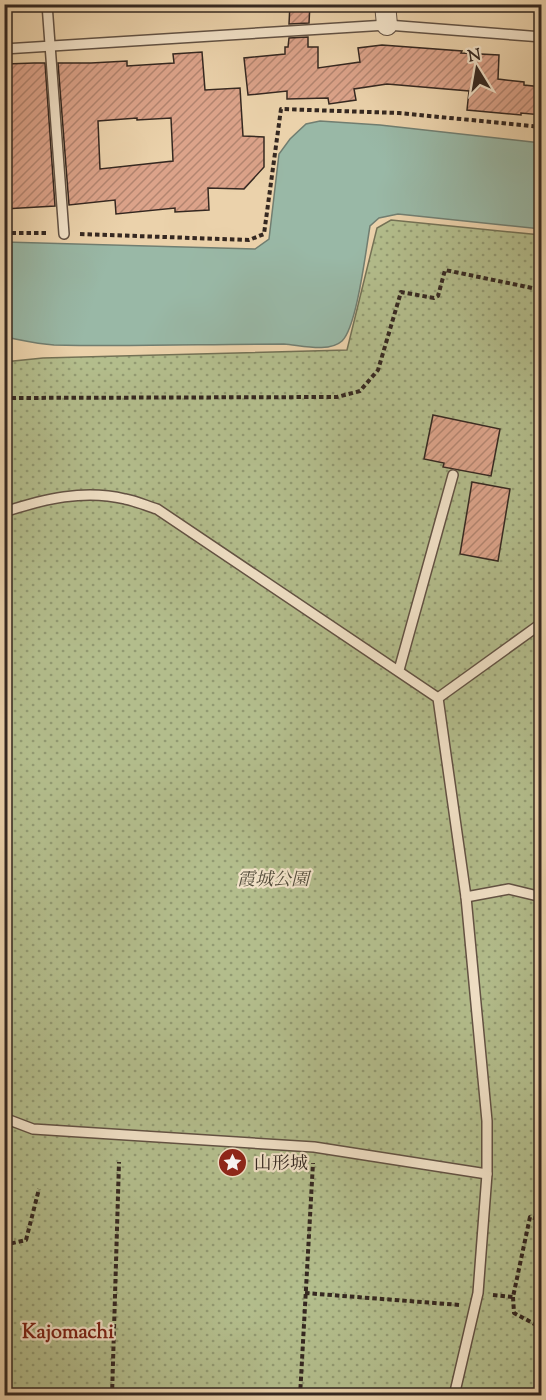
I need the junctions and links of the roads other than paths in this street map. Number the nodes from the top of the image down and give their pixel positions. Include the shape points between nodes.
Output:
1 (47, 4) edge
2 (385, 4) edge
3 (387, 25) junction
4 (542, 37) edge
5 (51, 46) junction
6 (4, 49) edge
7 (64, 234) road end
8 (453, 475) dead end
9 (4, 512) edge
10 (542, 623) edge
11 (399, 670) junction
12 (438, 698) junction
13 (466, 897) junction
14 (542, 897) edge
15 (4, 1118) edge
16 (487, 1174) junction
17 (454, 1395) edge

1 - 5 lane
2 - 3 street
3 - 4 lane
3 - 5 lane
5 - 6 lane
5 - 7 lane
8 - 11 lane
9 - 11 lane via 82,494 125,499 157,509
10 - 12 lane
11 - 12 lane
12 - 13 lane
13 - 14 lane via 509,889
13 - 16 lane via 487,1121
15 - 16 lane via 33,1129 314,1147
16 - 17 lane via 478,1293

